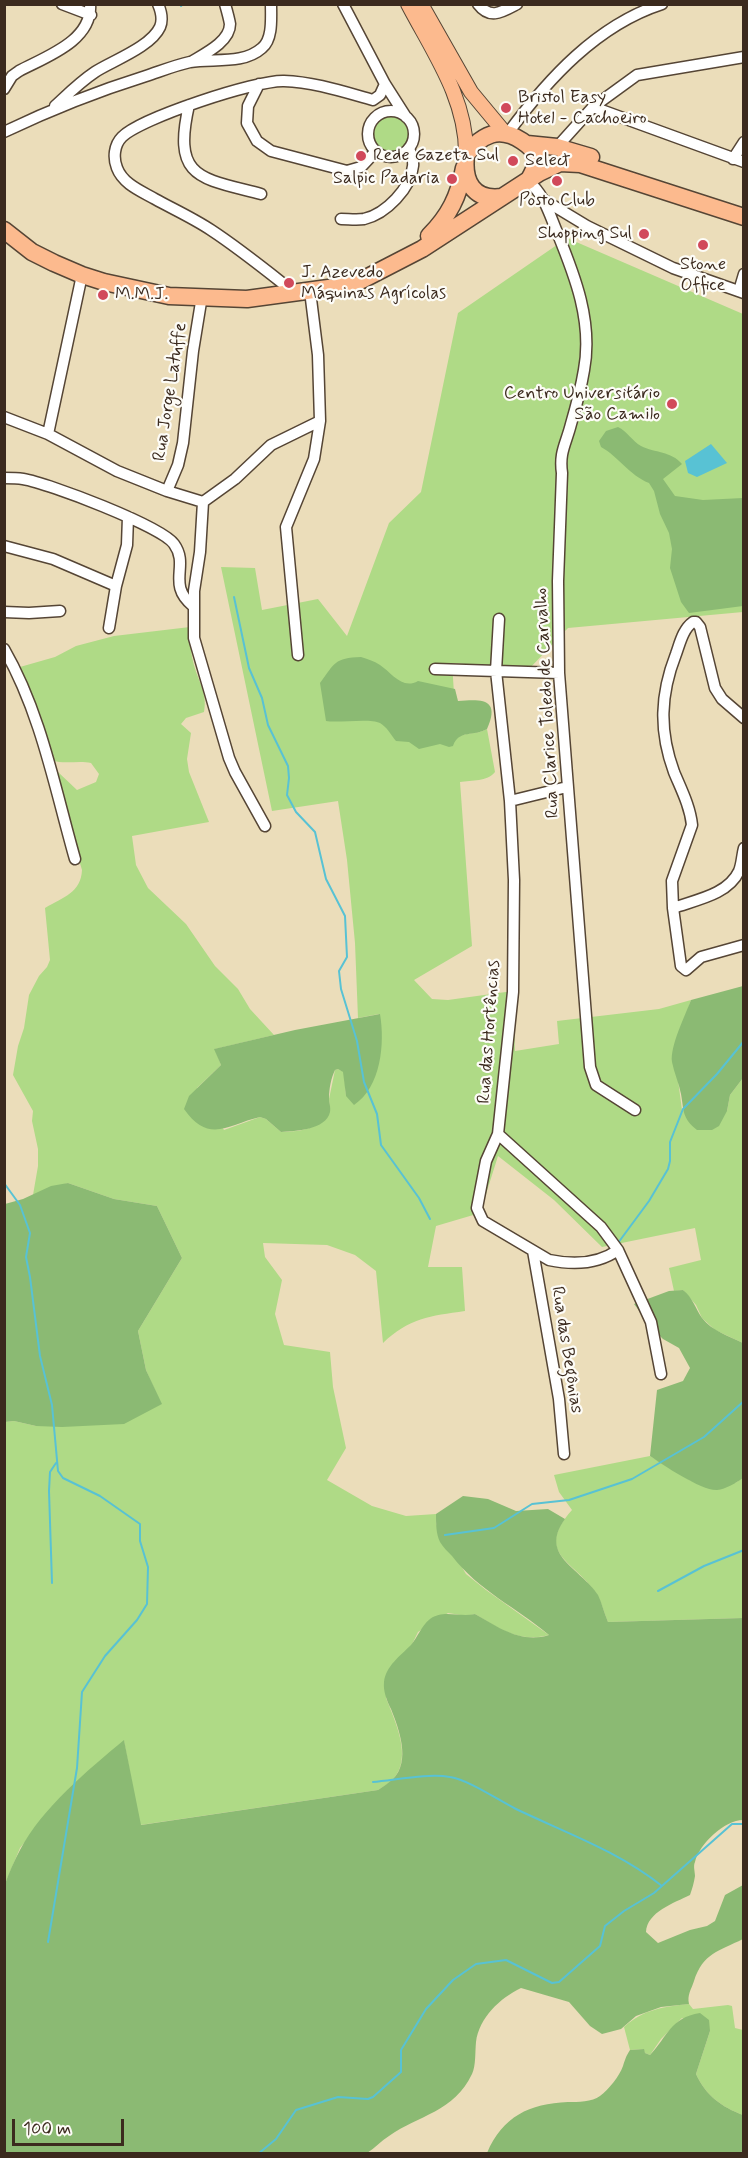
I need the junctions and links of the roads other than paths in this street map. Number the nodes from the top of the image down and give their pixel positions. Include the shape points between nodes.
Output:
1 (62, 4) edge
2 (158, 4) edge
3 (225, 4) edge
4 (271, 4) edge
5 (343, 4) edge
6 (408, 4) edge
7 (421, 4) edge
8 (478, 4) edge
9 (650, 4) edge
10 (662, 4) edge
11 (516, 5) edge
12 (91, 10) edge
13 (641, 11) junction
14 (744, 57) edge
15 (191, 62) junction
16 (259, 84) junction
17 (385, 84) junction
18 (4, 89) edge
19 (373, 100) junction
20 (189, 105) junction
21 (593, 107) junction
22 (49, 111) junction
23 (401, 114) junction
24 (4, 132) edge
25 (507, 133) junction
26 (744, 142) edge
27 (527, 144) junction
28 (557, 147) junction
29 (409, 148) junction
30 (376, 151) junction
31 (466, 158) junction
32 (739, 160) edge
33 (528, 181) junction
34 (261, 195) dead end
35 (502, 197) junction
36 (544, 200) junction
37 (744, 205) edge
38 (744, 217) edge
39 (340, 219) dead end
40 (4, 230) edge
41 (386, 269) junction
42 (744, 274) edge
43 (81, 275) junction
44 (302, 292) junction
45 (741, 292) edge
46 (202, 296) junction
47 (4, 417) edge
48 (320, 421) junction
49 (48, 434) junction
50 (4, 478) edge
51 (167, 490) junction
52 (203, 502) junction
53 (128, 518) junction
54 (4, 546) edge
55 (116, 586) junction
56 (193, 606) junction
57 (60, 611) dead end
58 (4, 612) edge
59 (499, 620) dead end
60 (109, 628) dead end
61 (4, 649) edge
62 (298, 655) dead end
63 (435, 669) dead end
64 (496, 670) junction
65 (559, 673) junction
66 (744, 718) edge
67 (567, 787) junction
68 (510, 801) junction
69 (264, 826) dead end
70 (744, 848) edge
71 (75, 859) dead end
72 (673, 908) junction
73 (744, 945) edge
74 (635, 1110) dead end
75 (498, 1134) junction
76 (618, 1250) junction
77 (533, 1251) junction
78 (662, 1374) dead end
79 (564, 1454) dead end

1 - 12 street
2 - 22 street via 160,28 143,45 92,74
3 - 15 street via 230,23 225,37
4 - 15 street via 270,33 261,50 234,59
5 - 17 street
6 - 31 main road via 455,94 465,124
7 - 25 main road via 471,92
8 - 11 street via 495,15
9 - 13 street
10 - 13 street
12 - 18 street via 85,28 73,40 19,71
13 - 25 street via 581,50
14 - 21 street via 637,75
15 - 22 street
16 - 19 street via 285,81
16 - 20 street
16 - 30 street via 248,106 247,123 257,141 271,151 347,171 361,167
17 - 19 street
17 - 23 street
19 - 23 street
20 - 34 street via 183,141 189,164 204,177
20 - 44 street via 158,116 122,137 117,143 116,166 136,188 209,228
21 - 28 street
21 - 32 street
22 - 24 street
23 - 29 street via 412,123 414,132
23 - 30 street via 388,111 373,120 368,136
25 - 27 highway
25 - 31 highway via 488,136
26 - 32 street
27 - 28 highway
27 - 33 highway via 536,161
28 - 37 highway
29 - 30 street via 390,156
29 - 39 street via 414,163 399,196 387,208 365,219
31 - 35 highway via 473,190 488,199
31 - 41 highway via 455,202 443,222 426,240
33 - 35 highway
33 - 36 street, Rua Clarice Toledo de Carvalho
33 - 38 highway via 560,163 580,164
35 - 41 highway
36 - 45 street via 673,268
36 - 65 street, Rua Clarice Toledo de Carvalho via 581,298 587,347 585,370 560,458
40 - 43 highway via 32,252
41 - 44 highway via 362,280
42 - 45 street
43 - 46 highway via 169,296
43 - 49 street
44 - 46 highway via 247,299
44 - 48 street via 318,355
46 - 51 street, Rua Jorge Latuffe via 183,443
47 - 49 street
48 - 52 street via 271,445
48 - 62 street via 314,459 286,527
49 - 51 street via 117,471
50 - 53 street via 52,488
51 - 52 street
52 - 56 street
53 - 55 street via 127,546
53 - 56 street via 174,543 180,560 179,589
54 - 55 street via 53,559
55 - 60 street
56 - 69 street via 197,653 229,758
57 - 58 street
59 - 64 street, Rua das Hortências
61 - 71 street via 35,715
63 - 64 street
64 - 65 street
64 - 68 street, Rua das Hortências
65 - 67 street, Rua Clarice Toledo de Carvalho
66 - 72 street via 715,688 700,627 693,622 685,630 672,663 662,706 673,768 692,825 673,875
67 - 68 street
67 - 74 street, Rua Clarice Toledo de Carvalho via 590,1067 596,1085
68 - 75 street, Rua das Hortências via 513,992
70 - 72 street via 738,872 729,884 711,895
72 - 73 street via 684,970 701,957
75 - 76 street via 601,1227
75 - 77 street, Rua das Hortências via 484,1167 478,1213 483,1221
76 - 77 street, Rua das Hortências via 591,1262 561,1263
76 - 78 street via 651,1323
77 - 79 street, Rua das Begônias via 559,1399

